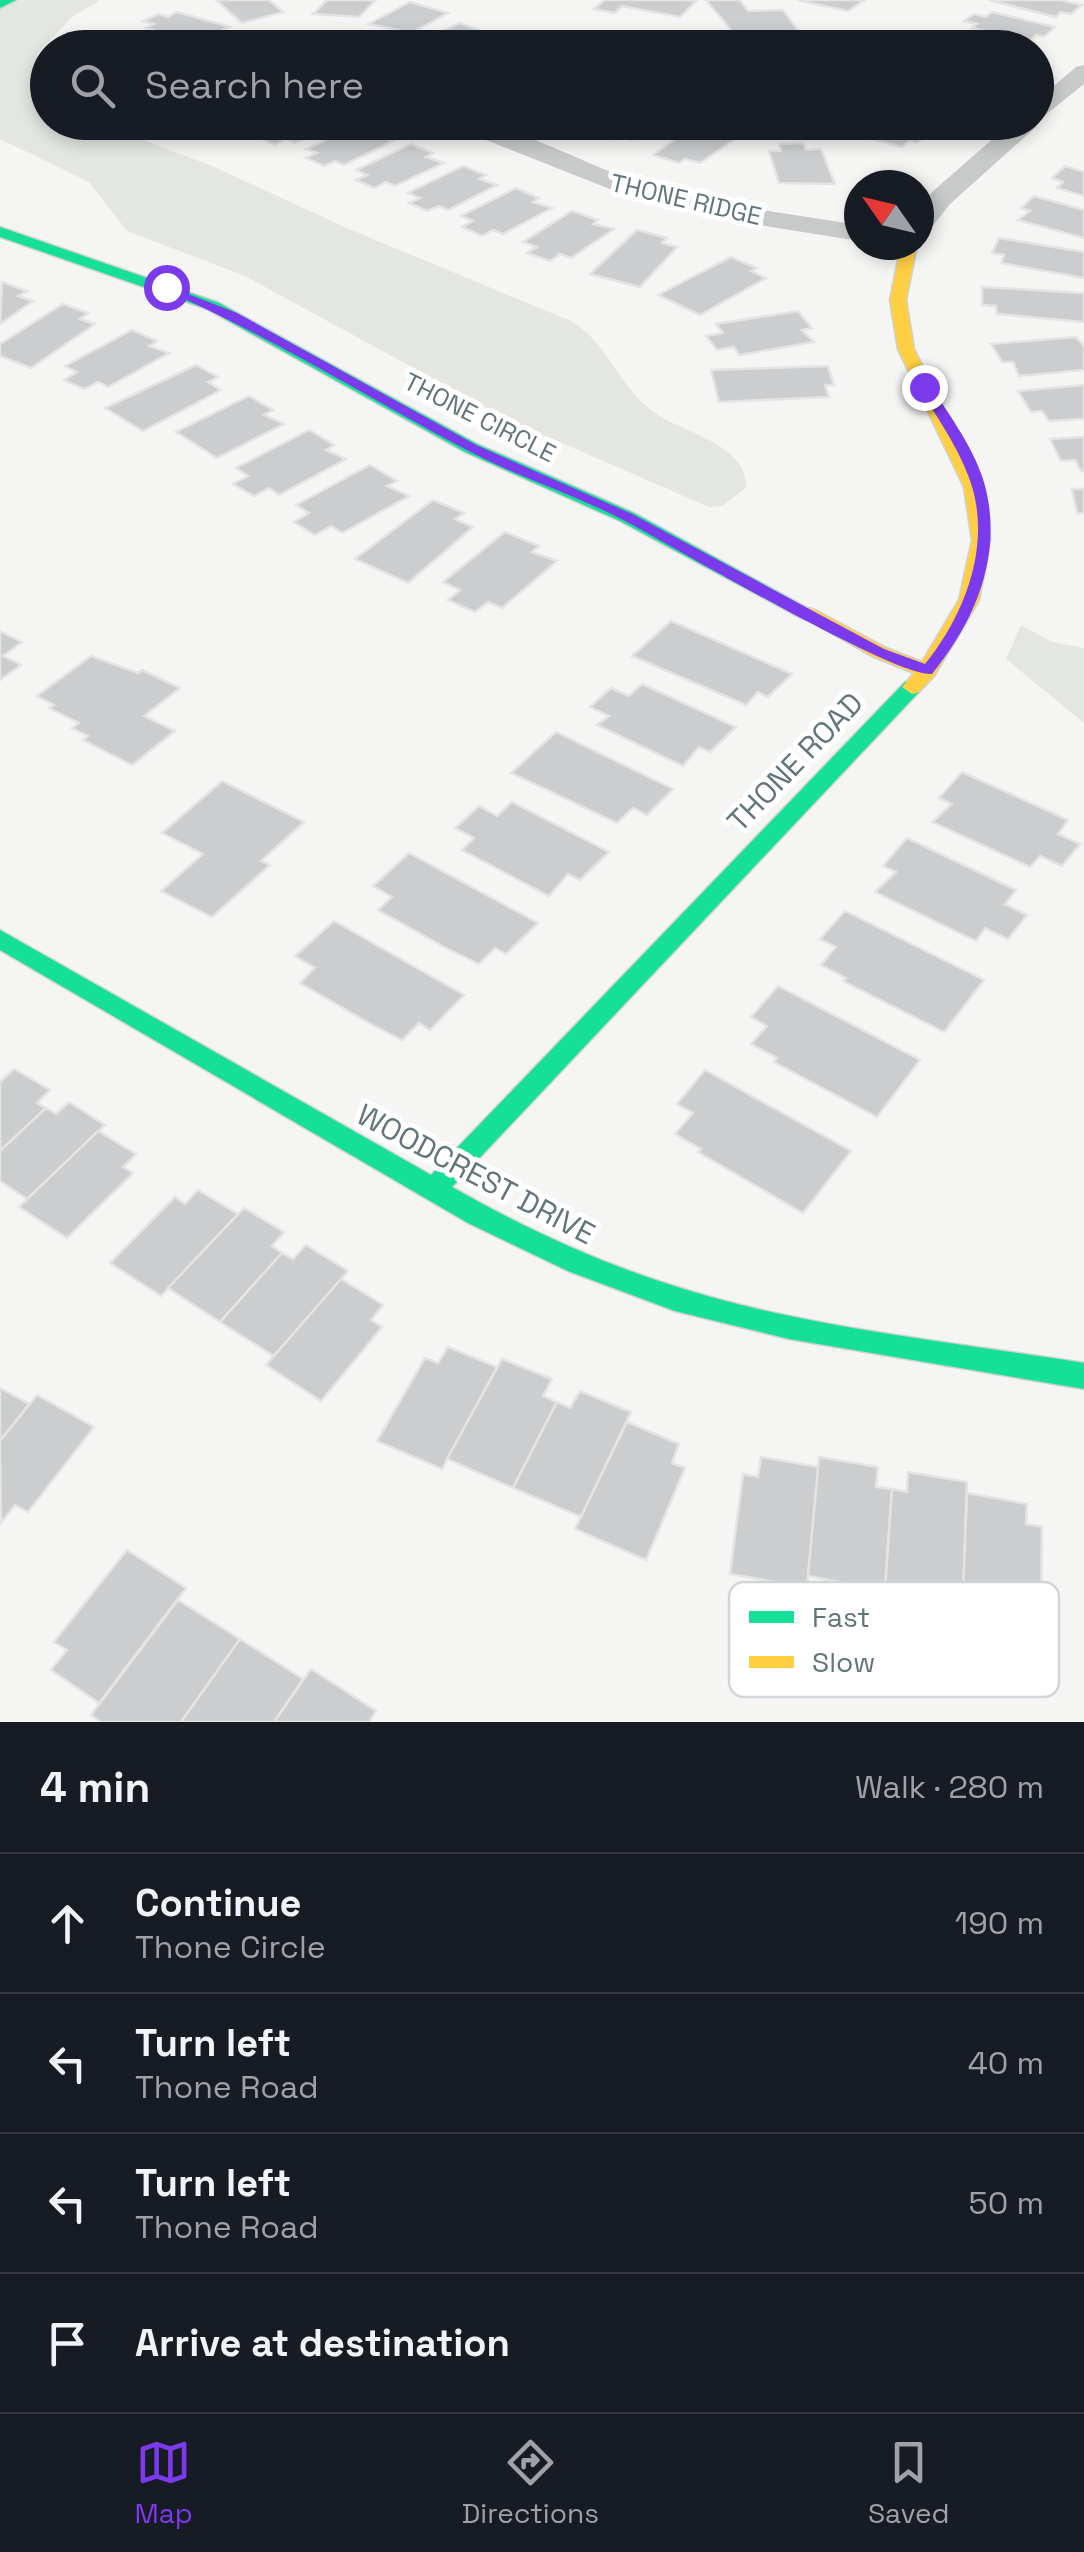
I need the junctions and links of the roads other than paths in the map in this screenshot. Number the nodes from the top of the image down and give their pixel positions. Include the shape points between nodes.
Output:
1 (10, 0) edge
2 (0, 4) edge
3 (1084, 72) edge
4 (1054, 98) edge
5 (508, 140) edge
6 (1006, 140) edge
7 (934, 207) edge
8 (844, 231) edge
9 (0, 232) edge
10 (905, 260) edge
11 (927, 671) junction
12 (0, 939) edge
13 (433, 1190) junction
14 (1084, 1376) edge

1 - 2 street
3 - 4 street
5 - 8 street, THONE RIDGE via 644,193
6 - 7 street
9 - 11 street, THONE CIRCLE via 214,306 450,436 628,517 879,652
10 - 11 street, THONE ROAD via 902,330 924,387 976,479 986,538 968,608
11 - 13 street, THONE ROAD
12 - 13 street, WOODCREST DRIVE
13 - 14 street, WOODCREST DRIVE via 524,1240 675,1299 789,1327

